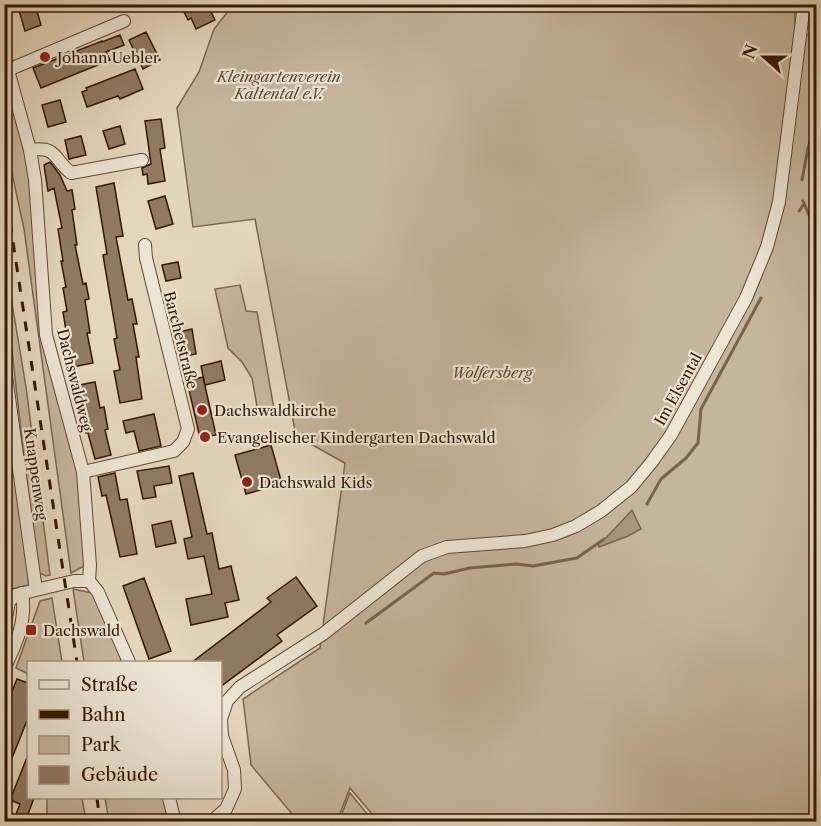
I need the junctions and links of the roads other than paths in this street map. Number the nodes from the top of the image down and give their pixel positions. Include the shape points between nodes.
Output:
1 (804, 4) edge
2 (124, 21) dead end
3 (30, 150) junction
4 (142, 160) dead end
5 (146, 245) dead end
6 (4, 362) edge
7 (83, 472) junction
8 (89, 581) junction
9 (36, 590) junction
10 (22, 593) junction
11 (4, 628) edge
12 (128, 661) edge
13 (4, 669) edge
14 (222, 718) edge
15 (222, 731) edge
16 (169, 799) edge
17 (175, 822) edge
18 (211, 822) edge

1 - 14 street, Im Elsental via 779,202 767,247 746,298 671,435 651,463 631,487 601,511 554,535 447,547 422,556 323,634 240,687 227,701
2 - 3 street, Dachswaldweg via 8,70
3 - 4 street via 51,151 71,173
3 - 7 street, Dachswaldweg via 46,335
5 - 7 street, Barchetstraße via 188,429 174,451
6 - 9 street, Knappenweg
7 - 8 street, Dachswaldweg
8 - 9 street
8 - 12 street via 98,591
9 - 10 street
10 - 11 street via 9,602
10 - 13 street via 25,608 18,641
15 - 18 street, Im Elsental via 234,770 235,789 226,809
16 - 17 street

